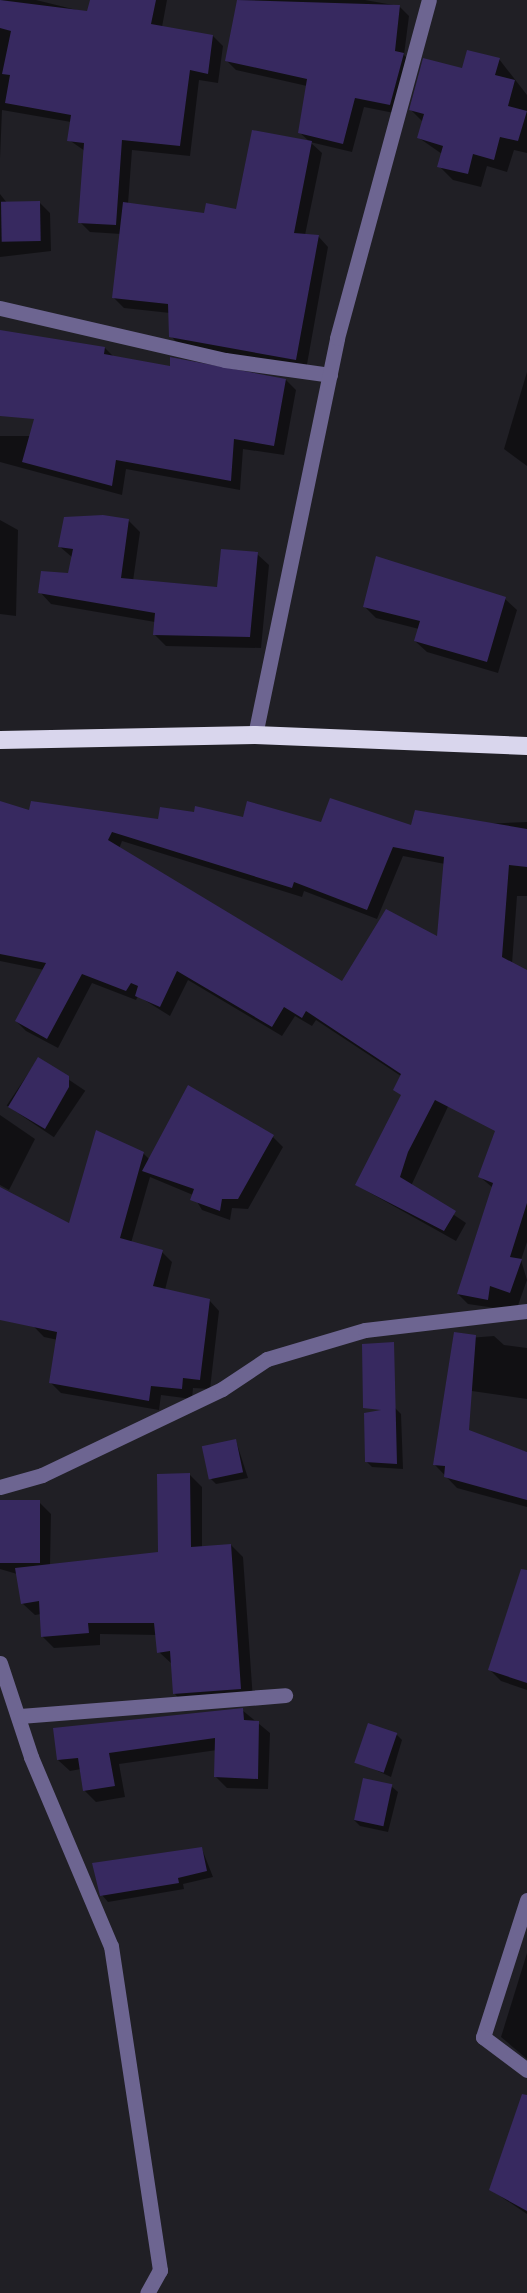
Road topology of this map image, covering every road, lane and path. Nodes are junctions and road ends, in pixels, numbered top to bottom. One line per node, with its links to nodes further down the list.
1 (429, 0): 3 (street)
2 (0, 308): 3 (street)
3 (330, 375): 4 (street)
4 (255, 735): 5 (highway); 6 (highway)
5 (0, 740)
6 (527, 746)
7 (527, 1311): 8 (street)
8 (0, 1487)
9 (0, 1663): 11 (street)
10 (285, 1695): 11 (street)
11 (20, 1716): 14 (street)
12 (527, 1900): 13 (street)
13 (527, 2070)
14 (147, 2293)

